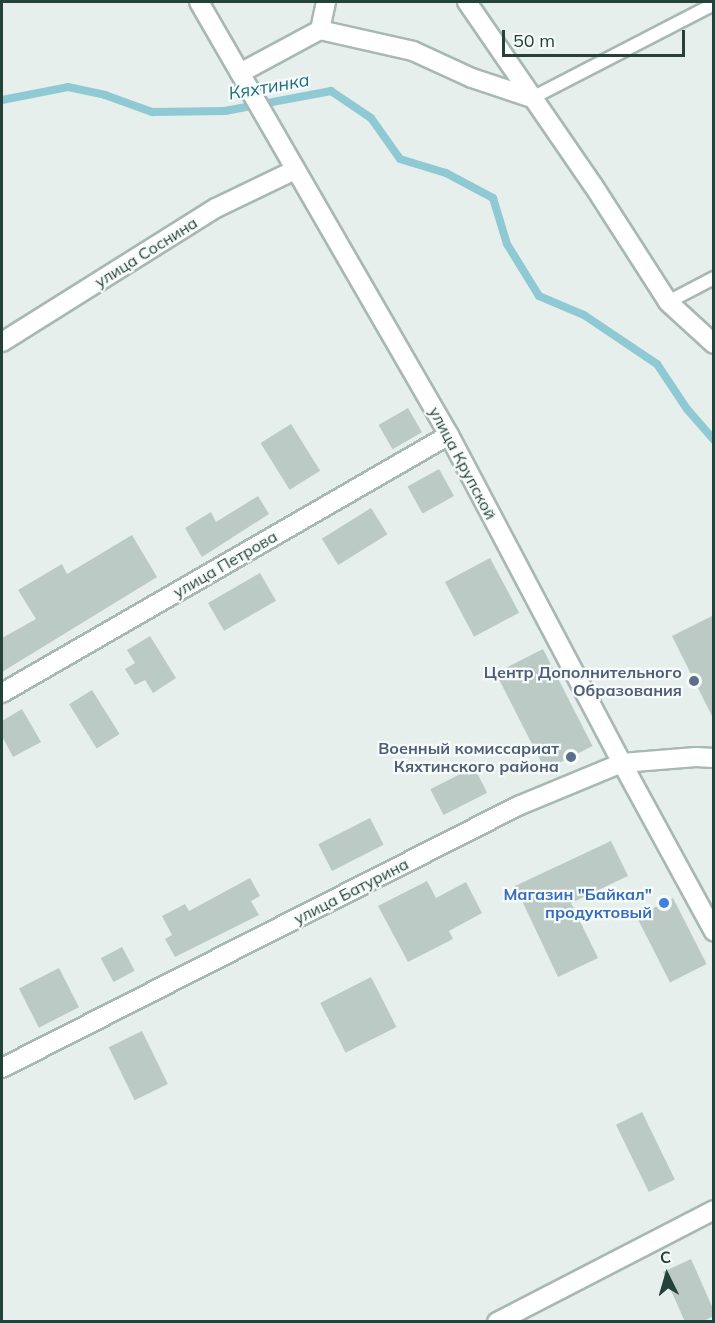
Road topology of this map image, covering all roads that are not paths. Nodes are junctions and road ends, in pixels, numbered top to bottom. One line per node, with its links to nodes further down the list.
1 (199, 2): 6 (street, улица Крупской)
2 (326, 2): 5 (street)
3 (467, 2): 7 (street)
4 (714, 4): 7 (lane)
5 (320, 30): 6 (street); 7 (street)
6 (240, 72): 8 (street, улица Крупской)
7 (532, 98): 10 (street)
8 (295, 171): 11 (street, улица Соснина); 13 (street, улица Крупской)
9 (714, 278): 10 (lane)
10 (668, 302): 12 (street)
11 (2, 342)
12 (714, 344)
13 (449, 435): 14 (street, улица Петрова); 16 (street, улица Крупской)
14 (2, 693)
15 (714, 758): 16 (street, улица Батурина)
16 (622, 763): 17 (street, улица Крупской); 18 (street, улица Батурина)
17 (714, 932)
18 (2, 1068)
19 (714, 1210): 20 (street)
20 (497, 1322)

